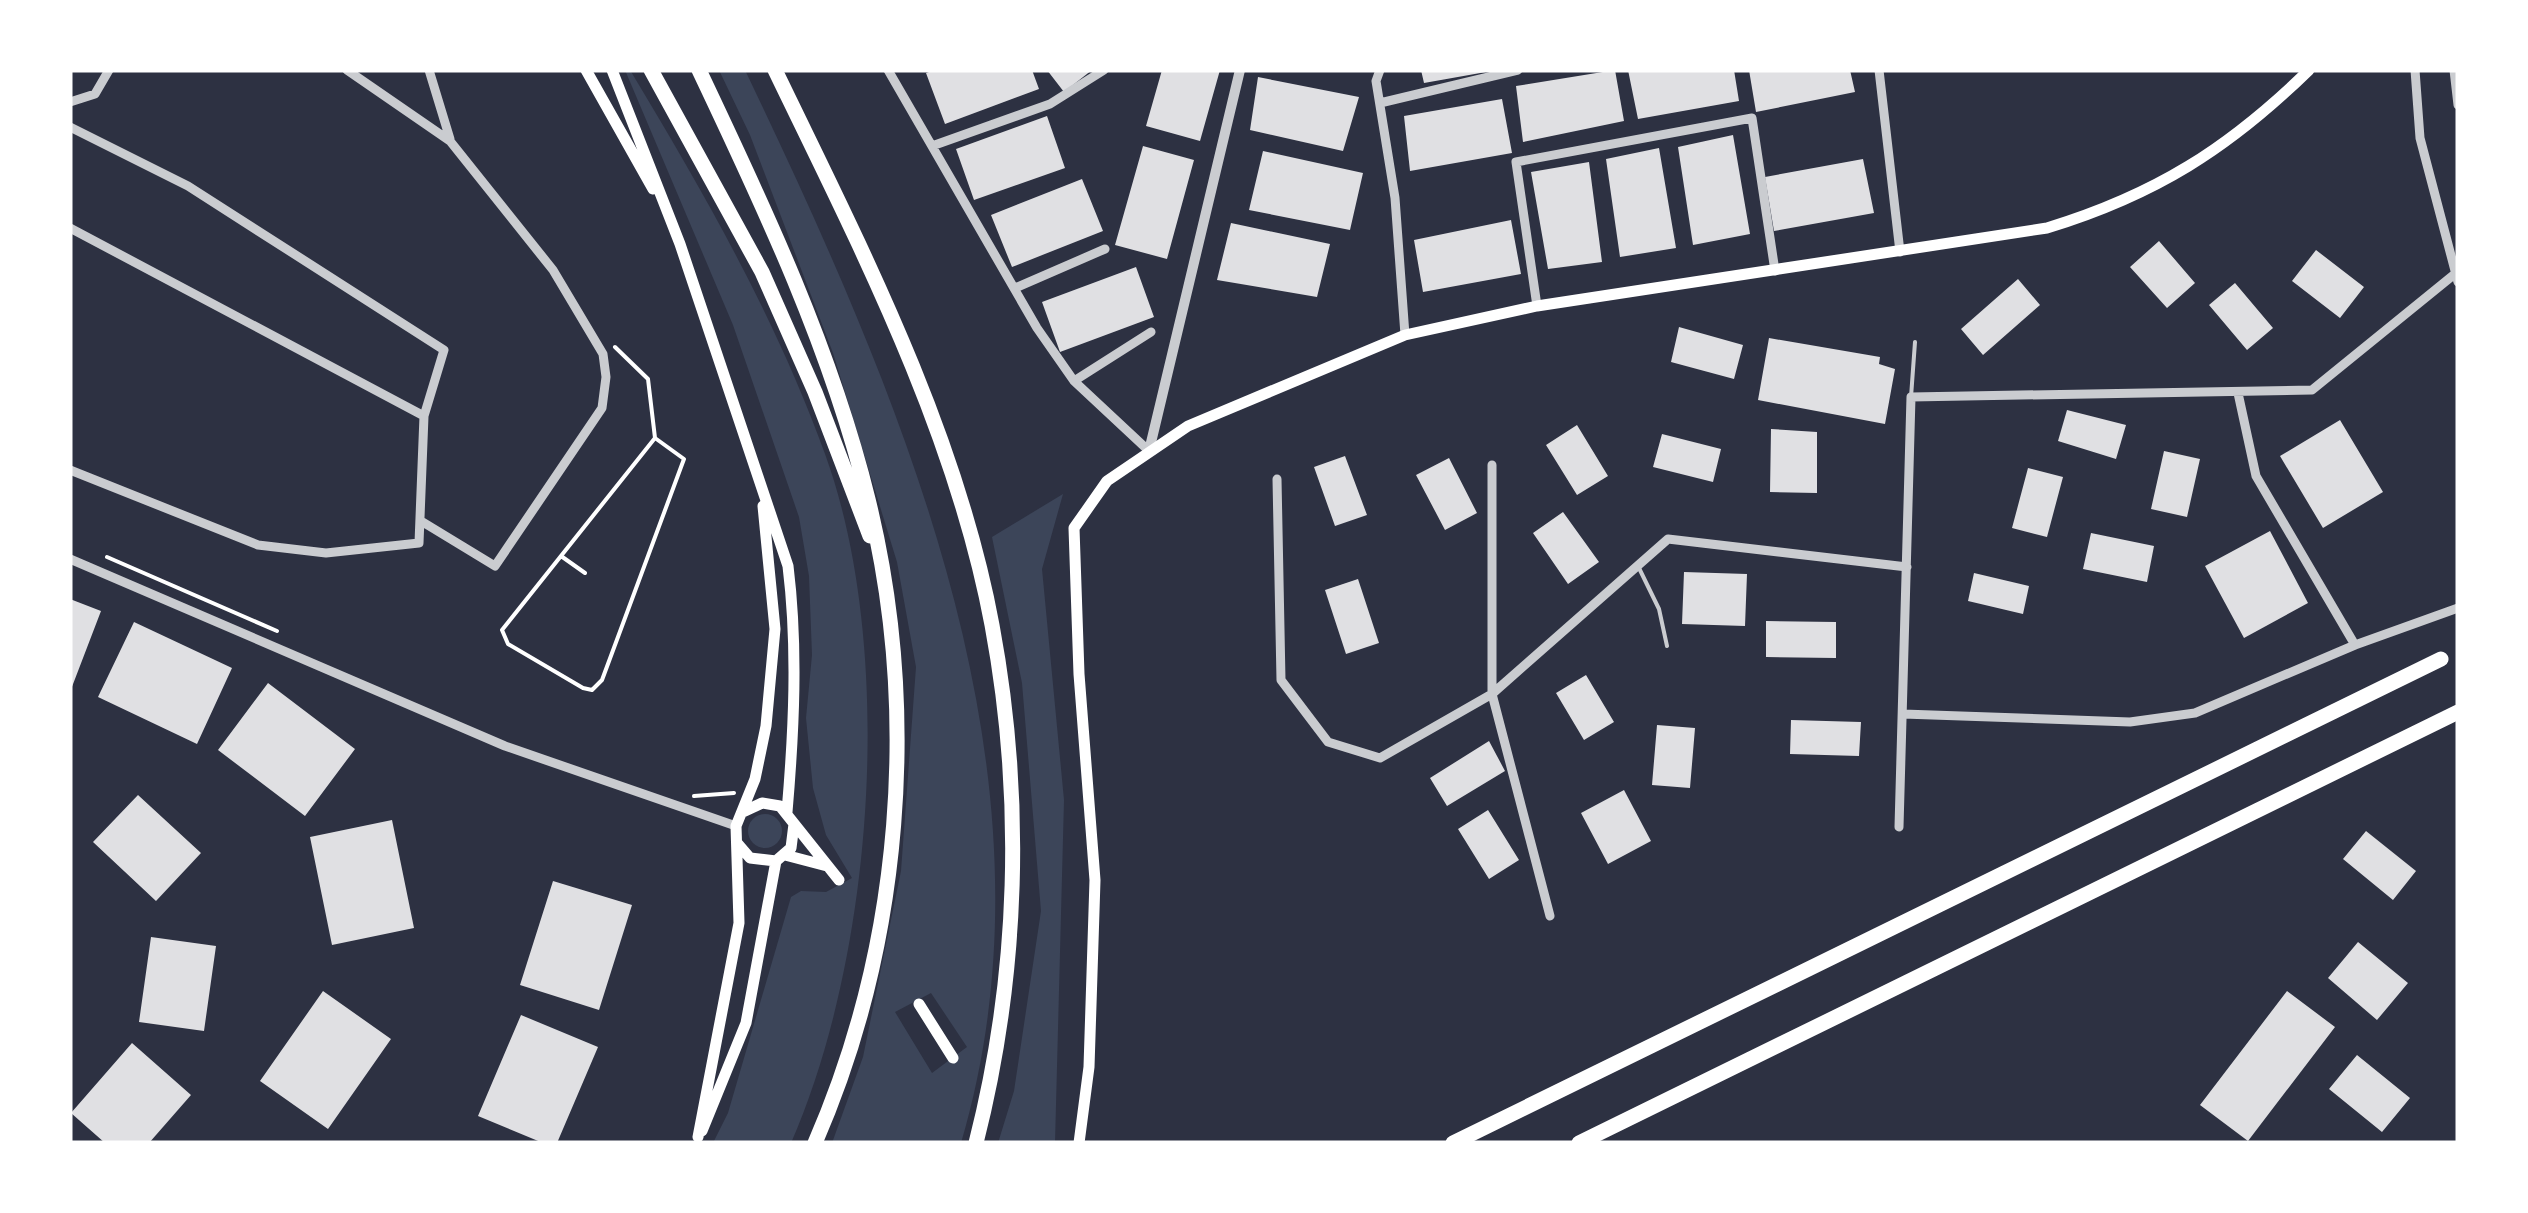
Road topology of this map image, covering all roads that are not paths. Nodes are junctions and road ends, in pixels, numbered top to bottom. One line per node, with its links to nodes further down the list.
1 (109, 70): 18 (street)
2 (347, 70): 22 (street)
3 (429, 70): 22 (street)
4 (586, 70): 24 (main road)
5 (612, 70): 24 (main road)
6 (651, 70): 45 (highway)
7 (699, 70): 45 (highway)
8 (775, 70): 69 (highway)
9 (888, 70): 23 (street)
10 (1104, 70): 23 (street)
11 (1240, 70): 39 (street)
12 (1380, 70): 19 (street)
13 (1518, 70): 19 (street)
14 (1879, 70): 27 (street)
15 (2309, 70): 27 (main road)
16 (2415, 70): 29 (street)
17 (2454, 70): 20 (street)
18 (70, 102)
19 (1380, 103): 33 (street)
20 (2458, 106)
21 (70, 128): 38 (street)
22 (450, 141): 44 (street)
23 (932, 146): 30 (street)
24 (663, 206): 42 (main road)
25 (70, 228): 38 (street)
26 (1105, 249): 30 (street)
27 (1900, 252): 28 (main road)
28 (1774, 271): 31 (main road); 31 (street)
29 (2457, 278): 36 (street)
30 (1015, 288): 35 (street)
31 (1536, 306): 33 (main road)
32 (1151, 332): 35 (street)
33 (1405, 336): 39 (main road)
34 (1915, 342): 37 (lane)
35 (1074, 381): 39 (street)
36 (2238, 393): 37 (street); 50 (street)
37 (1911, 397): 48 (street)
38 (424, 416): 44 (street)
39 (1148, 450): 70 (main road)
40 (1492, 466): 53 (street)
41 (70, 470): 44 (street)
42 (759, 474): 56 (main road); 57 (main road)
43 (1277, 479): 53 (street)
44 (421, 521)
45 (879, 552): 68 (highway)
46 (70, 559): 58 (street)
47 (1638, 566): 48 (street); 51 (lane); 53 (street)
48 (1907, 568): 55 (street)
49 (2458, 608): 50 (street)
50 (2355, 645): 55 (street)
51 (1666, 646)
52 (2442, 659): 71 (highway)
53 (1492, 694): 64 (street)
54 (2458, 712): 72 (highway)
55 (1903, 714): 59 (street)
56 (745, 811): 57 (main road); 58 (main road)
57 (790, 816): 61 (main road); 62 (main road)
58 (736, 826): 60 (main road)
59 (1899, 827)
60 (738, 844): 61 (main road); 67 (main road)
61 (780, 858): 62 (main road); 67 (main road)
62 (831, 868): 63 (main road)
63 (839, 880)
64 (1550, 916)
65 (919, 1004): 66 (main road)
66 (953, 1058)
67 (696, 1140)
68 (815, 1143)
69 (976, 1143)
70 (1079, 1143)
71 (1453, 1143)
72 (1579, 1143)

